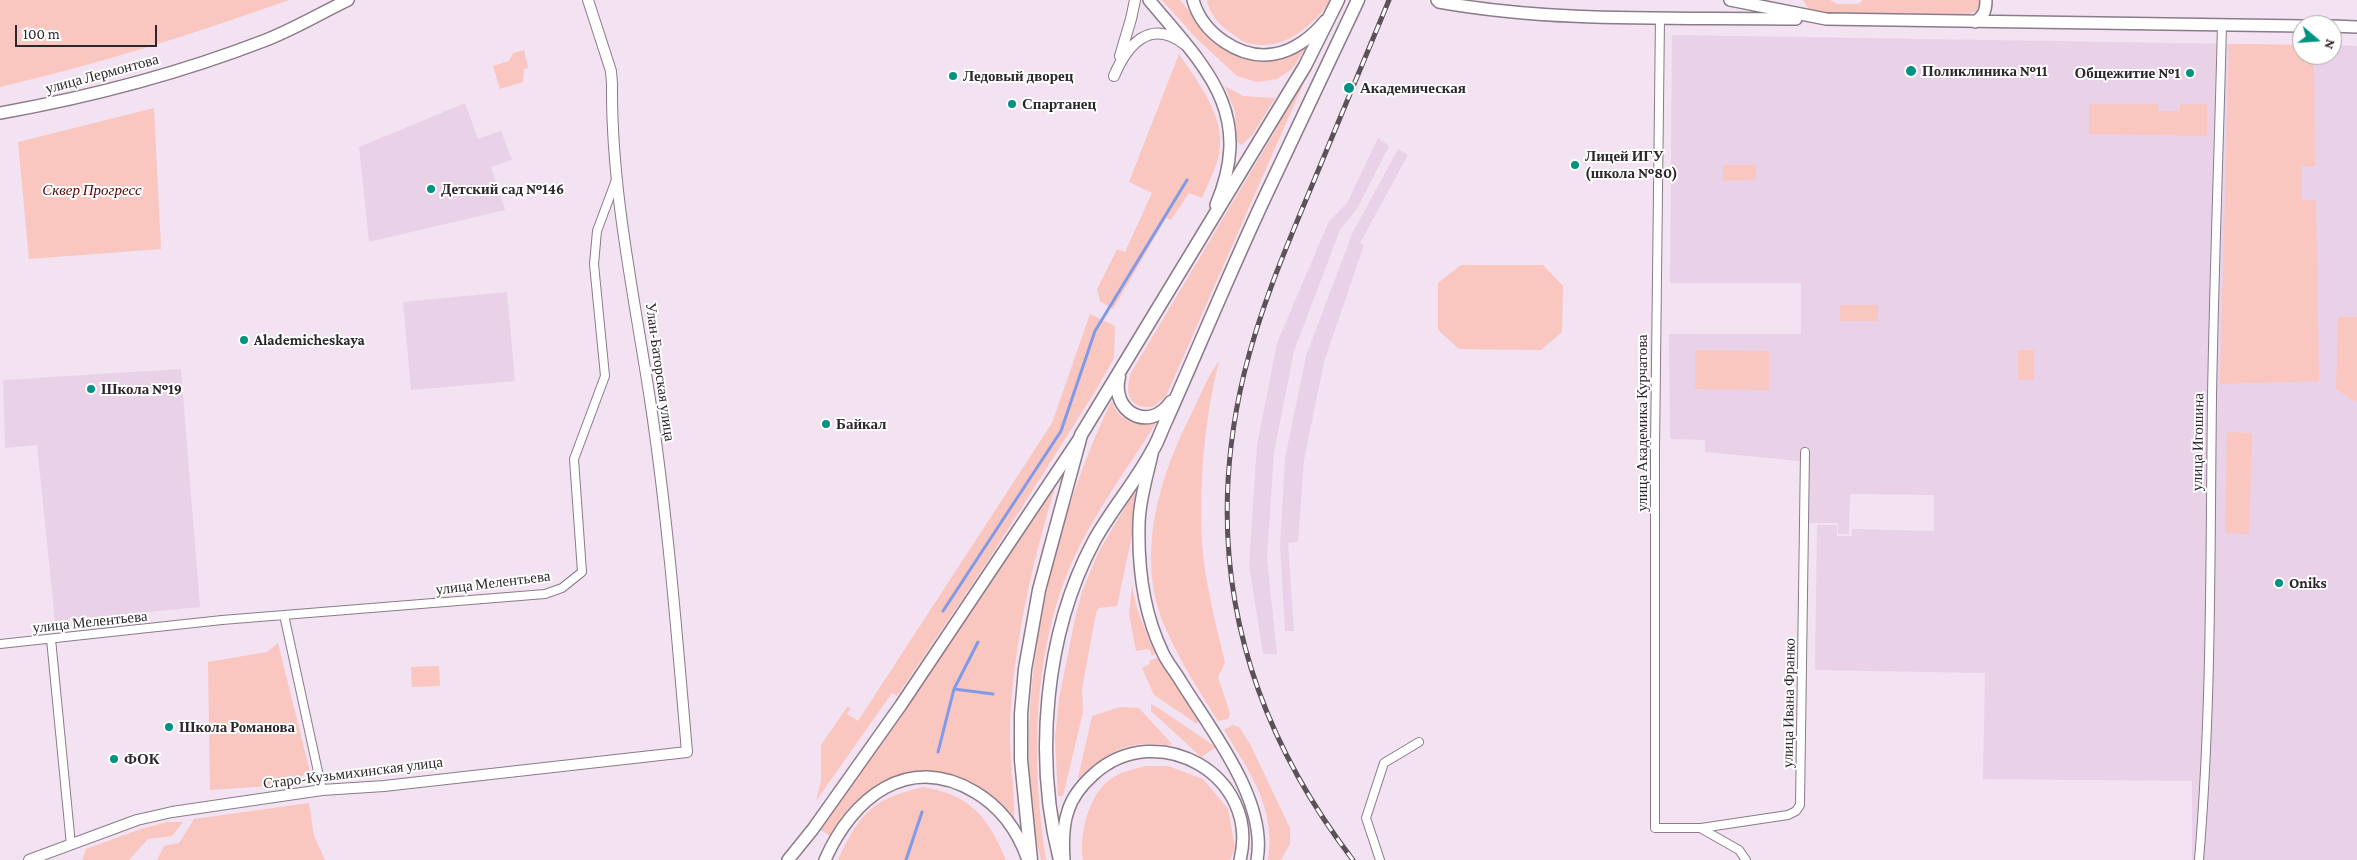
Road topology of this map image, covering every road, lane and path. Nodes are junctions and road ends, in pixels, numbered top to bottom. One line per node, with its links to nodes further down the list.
1 (348, 0): 19 (main road, улица Лермонтова)
2 (588, 0): 20 (street, Улан-Баторская улица)
3 (1134, 0): 18 (street)
4 (1149, 0): 18 (main road)
5 (1193, 0): 10 (main road)
6 (1358, 0): 23 (main road)
7 (1437, 0): 11 (main road)
8 (1730, 0): 12 (main road)
9 (1986, 0): 13 (main road)
10 (1337, 2): 21 (main road)
11 (1660, 17): 12 (main road); 33 (street, улица Академика Курчатова)
12 (1826, 19): 13 (main road)
13 (1975, 22): 14 (main road)
14 (2222, 24): 15 (main road); 46 (street, улица Игошина)
15 (2292, 26)
16 (2342, 26): 17 (main road)
17 (2357, 27)
18 (1192, 51): 21 (main road)
19 (0, 113)
20 (616, 178): 27 (street, улица Мелентьева); 31 (street, Улан-Баторская улица)
21 (1203, 235): 22 (main road)
22 (1121, 372): 23 (main road); 24 (main road)
23 (1182, 384): 25 (main road)
24 (1081, 435): 37 (main road); 39 (main road)
25 (1152, 452): 40 (main road); 43 (main road)
26 (1805, 452): 34 (street, улица Ивана Франко)
27 (284, 615): 28 (street, улица Мелентьева); 32 (street)
28 (51, 639): 29 (street, улица Мелентьева); 35 (street)
29 (0, 644)
30 (1419, 742): 44 (street)
31 (688, 752): 32 (street, Старо-Кузьмихинская улица)
32 (322, 790): 35 (street, Старо-Кузьмихинская улица)
33 (1655, 828): 34 (street, улица Ивана Франко)
34 (1701, 828): 45 (street)
35 (71, 845): 36 (street, Старо-Кузьмихинская улица)
36 (29, 860)
37 (788, 860)
38 (825, 860): 39 (main road)
39 (1029, 860)
40 (1060, 860)
41 (1064, 860): 42 (main road)
42 (1240, 860)
43 (1257, 860)
44 (1380, 860)
45 (1746, 860)
46 (2199, 860)

